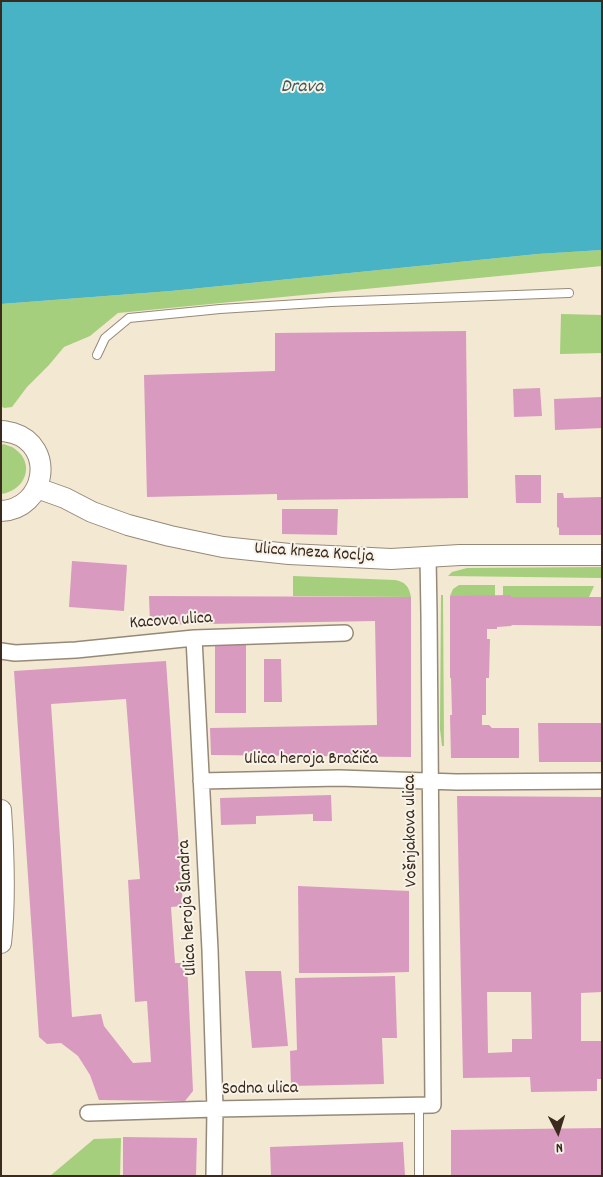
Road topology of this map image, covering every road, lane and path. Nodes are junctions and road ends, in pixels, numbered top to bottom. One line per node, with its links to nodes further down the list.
1 (569, 293): 2 (lane)
2 (96, 355)
3 (1, 431): 4 (street)
4 (37, 488): 5 (street); 7 (street, Ulica kneza Koclja)
5 (1, 511)
6 (602, 554): 7 (street, Ulica kneza Koclja)
7 (428, 557): 11 (street, Vošnjakova ulica)
8 (345, 633): 9 (street, Kacova ulica)
9 (194, 638): 10 (street, Kacova ulica); 12 (street, Ulica heroja Šlandra)
10 (1, 651)
11 (430, 780): 12 (street, Ulica heroja Bračiča); 13 (street, Ulica heroja Bračiča); 16 (street, Vošnjakova ulica)
12 (201, 781): 17 (street, Ulica heroja Šlandra)
13 (602, 782)
14 (1, 810): 15 (street)
15 (1, 943)
16 (426, 1106): 17 (street, Sodna ulica); 20 (lane)
17 (215, 1109): 18 (street, Sodna ulica); 19 (street, Ulica heroja Šlandra)
18 (88, 1113)
19 (214, 1176)
20 (419, 1176)

